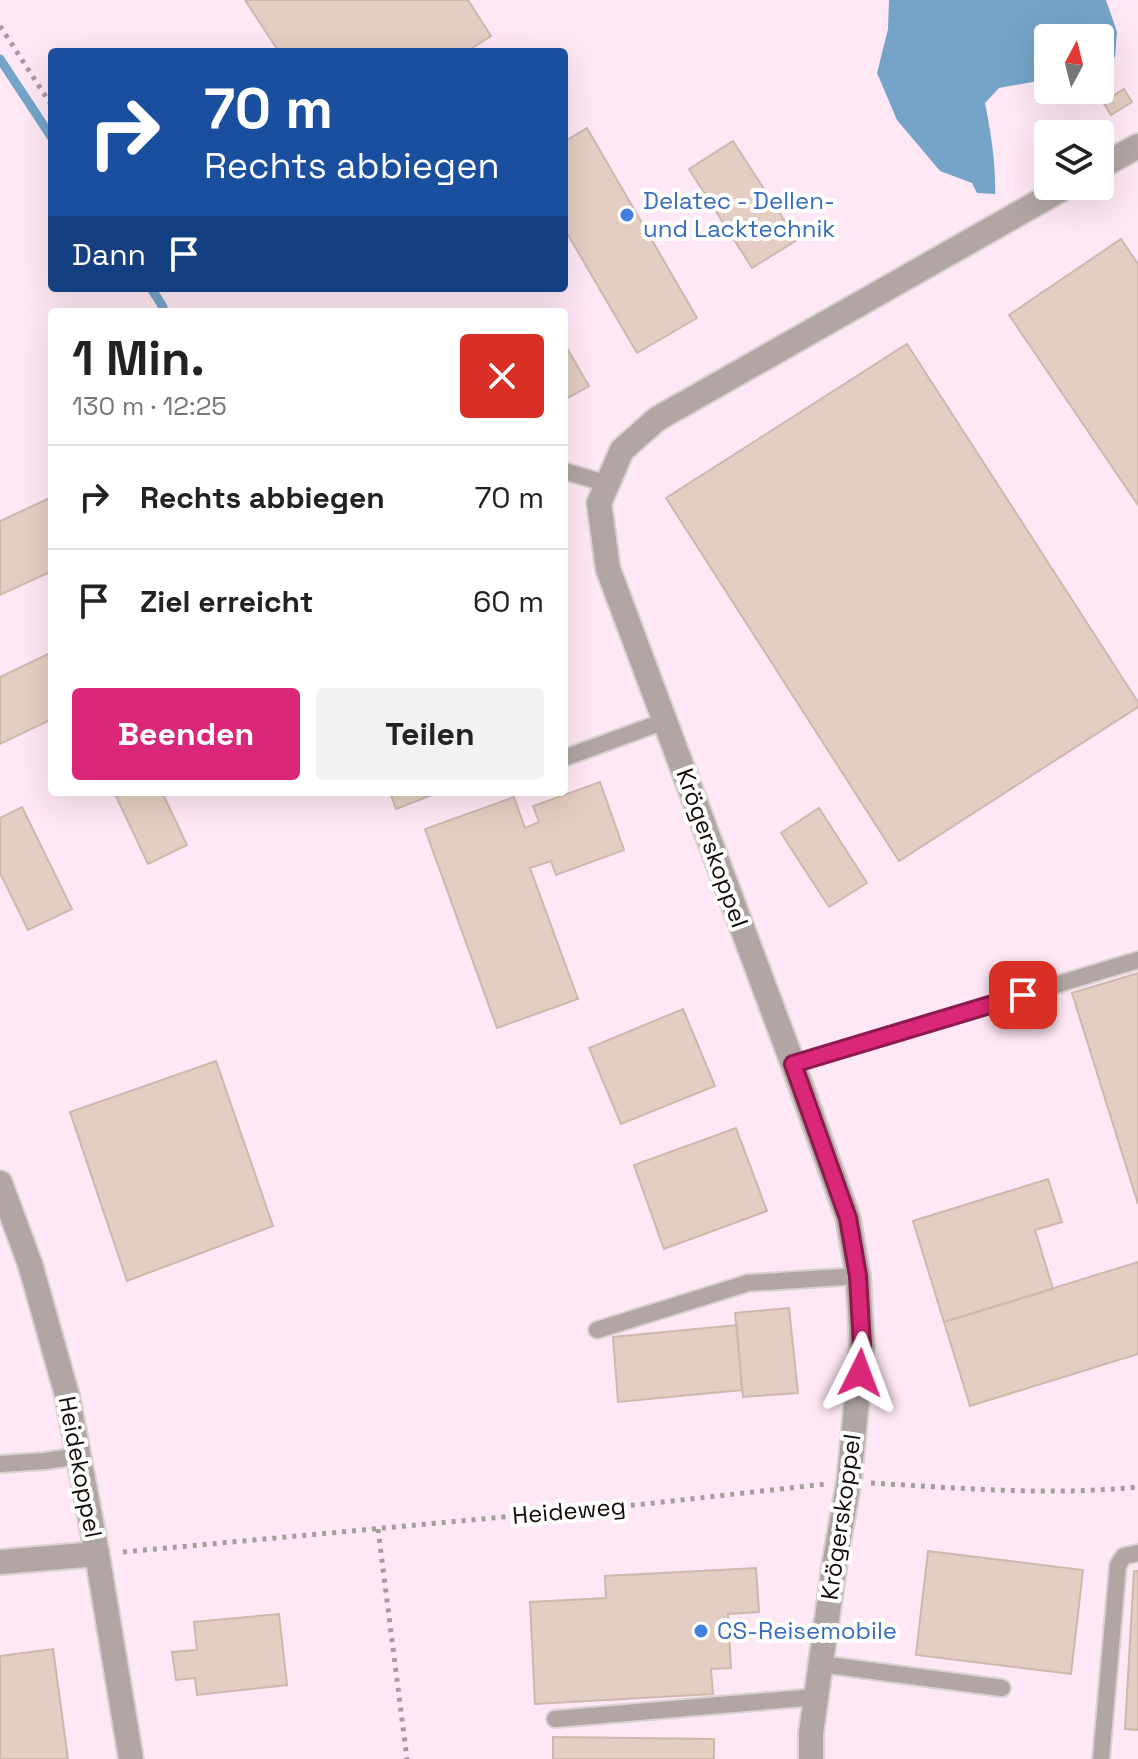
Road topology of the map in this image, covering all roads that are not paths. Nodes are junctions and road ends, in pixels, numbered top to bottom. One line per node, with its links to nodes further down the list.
1 (1138, 146): 2 (street)
2 (1114, 159)
3 (1042, 200): 5 (street, Krögerskoppel)
4 (568, 472): 5 (lane)
5 (608, 484): 6 (street, Krögerskoppel)
6 (665, 721): 7 (lane); 9 (street, Krögerskoppel)
7 (568, 757)
8 (1138, 960): 9 (lane)
9 (793, 1064): 11 (street, Krögerskoppel)
10 (0, 1183): 13 (street, Heidekoppel)
11 (858, 1276): 12 (lane); 18 (street, Krögerskoppel)
12 (597, 1330)
13 (78, 1456): 14 (lane); 16 (street, Heidekoppel)
14 (0, 1464)
15 (1138, 1553): 24 (lane)
16 (97, 1554): 17 (street); 22 (street, Heidekoppel)
17 (0, 1562)
18 (820, 1664): 19 (lane); 20 (street, Krögerskoppel)
19 (1002, 1688)
20 (816, 1697): 21 (lane); 23 (street, Krögerskoppel)
21 (555, 1719)
22 (131, 1759)
23 (811, 1759)
24 (1101, 1759)

